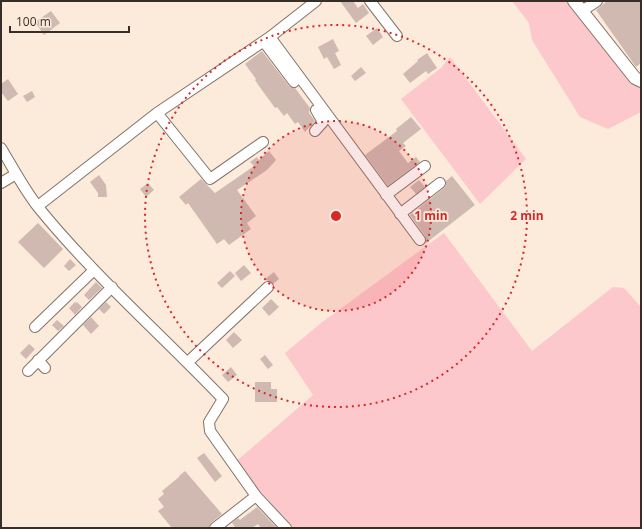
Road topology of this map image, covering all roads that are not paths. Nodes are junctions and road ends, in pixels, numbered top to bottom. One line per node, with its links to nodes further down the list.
1 (316, 1): 7 (street)
2 (370, 1): 6 (street)
3 (574, 1): 5 (street)
4 (597, 1): 5 (street)
5 (582, 11): 8 (street)
6 (397, 36)
7 (267, 40): 9 (street); 10 (street); 17 (street)
8 (641, 81)
9 (157, 113): 11 (street); 18 (street)
10 (315, 131)
11 (263, 142)
12 (1, 148): 14 (street)
13 (425, 166): 17 (street)
14 (16, 174): 15 (street); 18 (street)
15 (1, 183)
16 (440, 183): 19 (street)
17 (386, 195): 19 (street)
18 (38, 206): 21 (street)
19 (400, 214): 20 (street)
20 (420, 240)
21 (94, 270): 22 (street); 24 (street)
22 (112, 287): 25 (street); 26 (street)
23 (268, 287): 26 (street)
24 (35, 327)
25 (38, 360): 27 (street); 28 (street)
26 (188, 362): 29 (street)
27 (45, 368)
28 (28, 370)
29 (256, 496): 30 (street); 31 (street)
30 (215, 528)
31 (286, 528)

